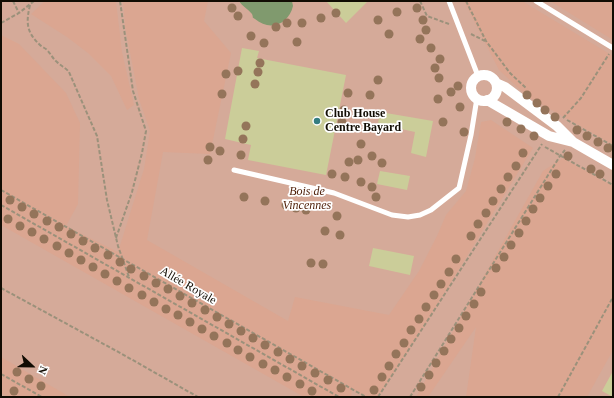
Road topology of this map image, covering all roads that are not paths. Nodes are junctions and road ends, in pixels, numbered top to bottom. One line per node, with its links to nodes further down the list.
1 (449, 1): 4 (lane)
2 (536, 1): 3 (lane)
3 (613, 48)
4 (478, 76): 5 (street); 6 (street)
5 (496, 83): 7 (street); 8 (street)
6 (477, 98): 7 (street); 10 (lane)
7 (488, 100): 8 (street)
8 (573, 142): 9 (street)
9 (613, 165)
10 (234, 170)

